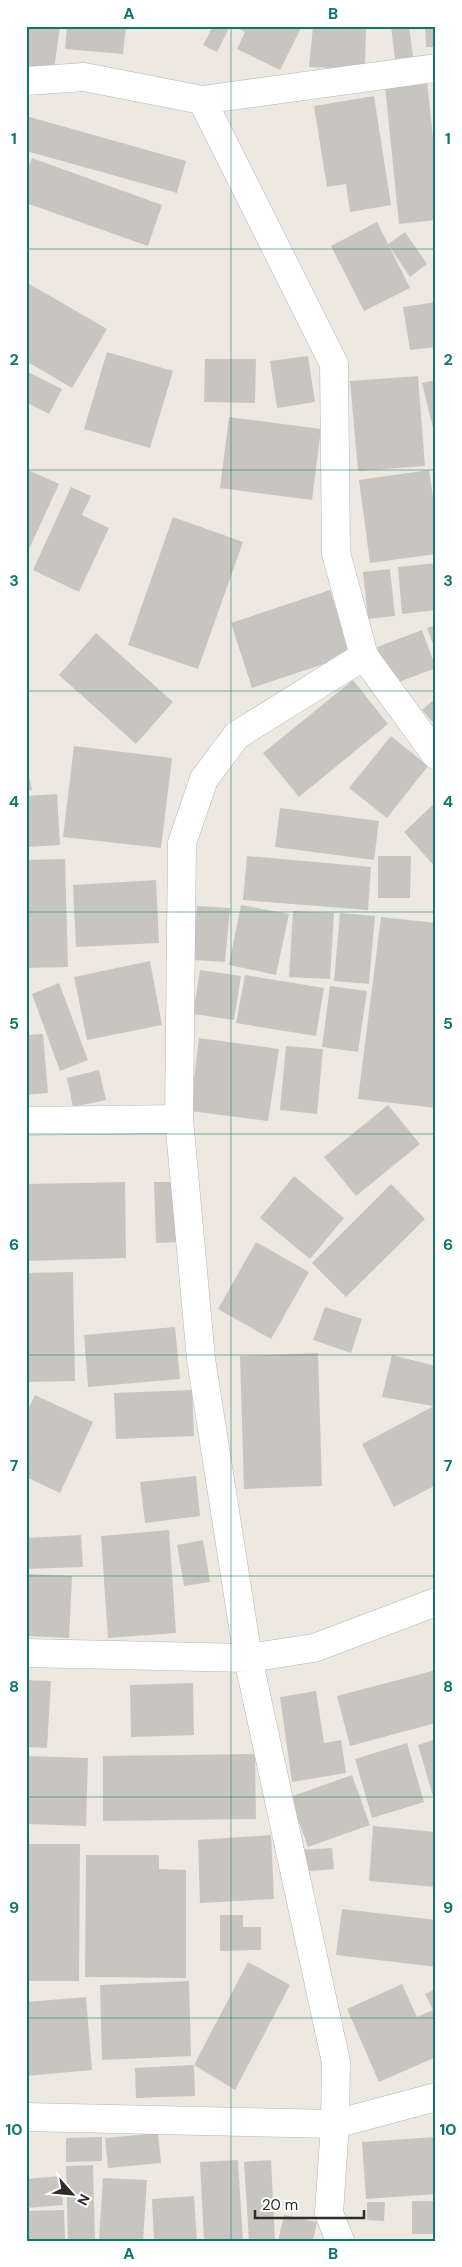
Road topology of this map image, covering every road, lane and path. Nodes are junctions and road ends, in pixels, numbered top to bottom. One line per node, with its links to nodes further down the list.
1 (436, 68): 3 (street)
2 (26, 81): 3 (street)
3 (202, 100): 4 (street)
4 (364, 656): 5 (street); 6 (street)
5 (436, 755)
6 (179, 1119): 7 (street); 10 (street)
7 (26, 1121)
8 (436, 1602): 10 (street)
9 (26, 1653): 10 (street)
10 (248, 1658): 13 (street)
11 (436, 2097): 13 (street)
12 (26, 2118): 13 (street)
13 (335, 2124): 14 (street)
14 (340, 2241)

